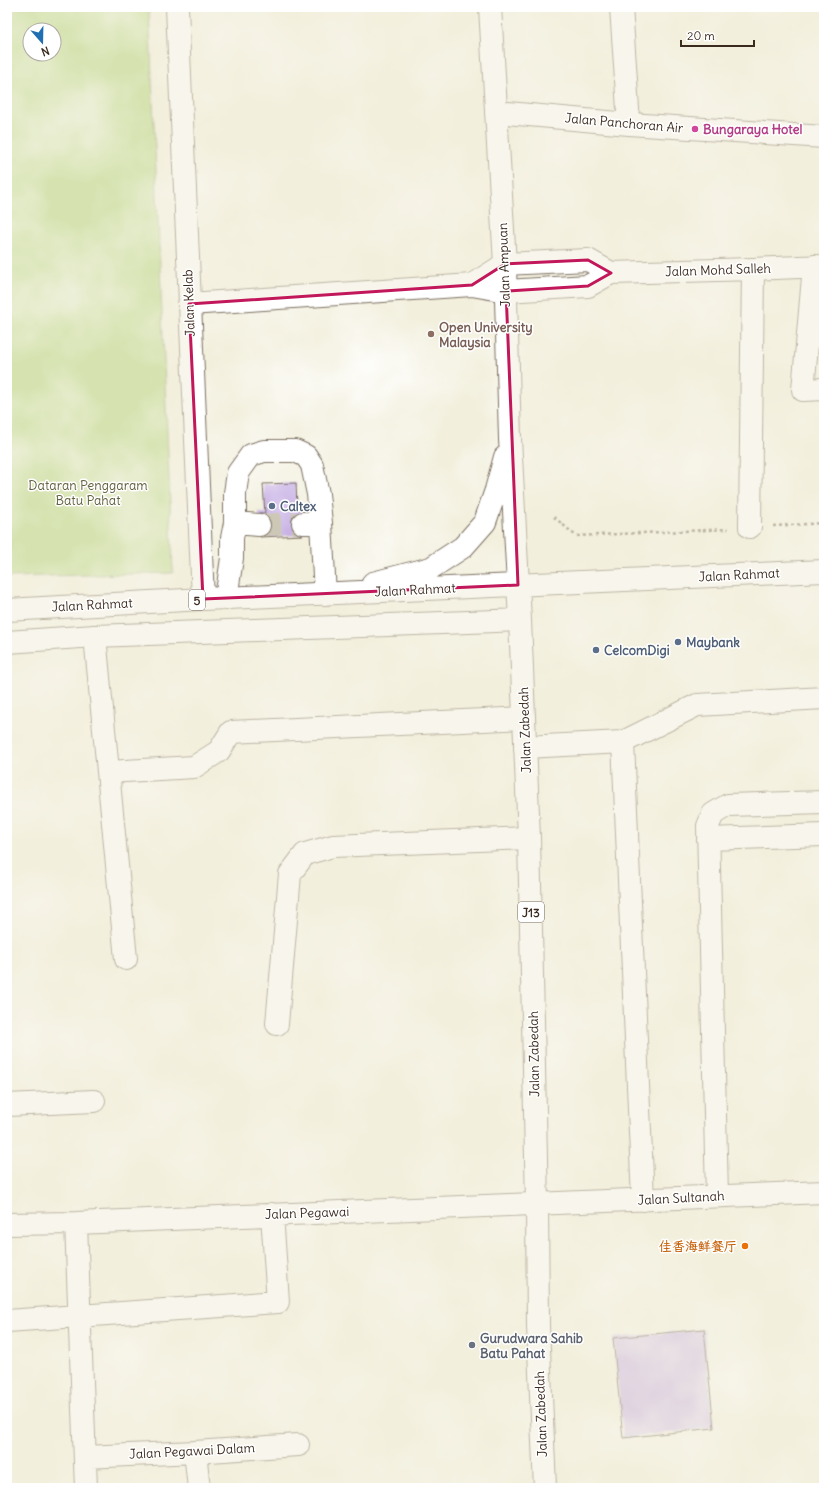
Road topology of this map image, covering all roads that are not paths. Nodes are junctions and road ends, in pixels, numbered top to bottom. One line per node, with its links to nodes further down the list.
1 (177, 7): 13 (street, Jalan Kelab)
2 (490, 7): 4 (street, Jalan Ampuan)
3 (621, 7): 5 (street)
4 (496, 112): 5 (street, Jalan Panchoran Air); 7 (street, Jalan Ampuan)
5 (629, 124): 6 (street, Jalan Panchoran Air)
6 (824, 137)
7 (505, 264): 10 (street); 11 (street); 12 (street, Jalan Ampuan)
8 (819, 266): 9 (street, Jalan Mohd Salleh); 14 (street)
9 (753, 269): 10 (street, Jalan Mohd Salleh); 18 (street)
10 (611, 273): 12 (street)
11 (472, 285): 12 (street); 13 (street)
12 (506, 291): 15 (street, Jalan Ampuan)
13 (189, 304): 20 (street, Jalan Kelab)
14 (824, 389)
15 (510, 439): 22 (street, Jalan Ampuan); 23 (street)
16 (234, 523): 17 (street); 19 (street); 23 (street)
17 (259, 525)
18 (750, 528)
19 (232, 558): 20 (street); 25 (street)
20 (201, 560): 24 (street, Jalan Kelab)
21 (824, 571): 22 (street, Jalan Rahmat)
22 (518, 585): 23 (street, Jalan Rahmat / 5); 27 (street, Jalan Ampuan / J13)
23 (325, 594): 25 (street, Jalan Rahmat / 5)
24 (202, 599): 25 (street, Jalan Rahmat / 5); 26 (street, Jalan Rahmat / 5)
25 (226, 599)
26 (7, 610)
27 (520, 620): 28 (street); 31 (street, Jalan Zabedah / J13)
28 (95, 636): 29 (street); 34 (street)
29 (7, 642)
30 (824, 698): 32 (street)
31 (524, 718): 33 (street, Jalan Zabedah / J13); 34 (street)
32 (622, 742): 33 (street); 45 (street)
33 (525, 747): 37 (street, Jalan Zabedah / J13)
34 (108, 772): 39 (street)
35 (824, 802): 38 (street)
36 (824, 835): 38 (street)
37 (529, 838): 40 (street); 46 (street, Jalan Zabedah / J13)
38 (708, 839): 44 (street)
39 (126, 959)
40 (277, 1024)
41 (94, 1101): 42 (street)
42 (7, 1105)
43 (824, 1192): 44 (street, Jalan Sultanah)
44 (717, 1196): 45 (street, Jalan Sultanah)
45 (643, 1200): 46 (street, Jalan Sultanah)
46 (537, 1204): 47 (street, Jalan Pegawai); 57 (street, Jalan Zabedah / J13)
47 (272, 1214): 48 (street, Jalan Pegawai); 50 (street)
48 (76, 1223): 49 (street, Jalan Pegawai); 50 (street)
49 (7, 1224)
50 (80, 1317): 51 (street); 54 (street)
51 (7, 1321)
52 (298, 1445): 53 (street, Jalan Pegawai Dalam)
53 (195, 1452): 54 (street, Jalan Pegawai Dalam); 56 (street)
54 (85, 1457): 55 (street)
55 (86, 1488)
56 (199, 1488)
57 (545, 1488)

